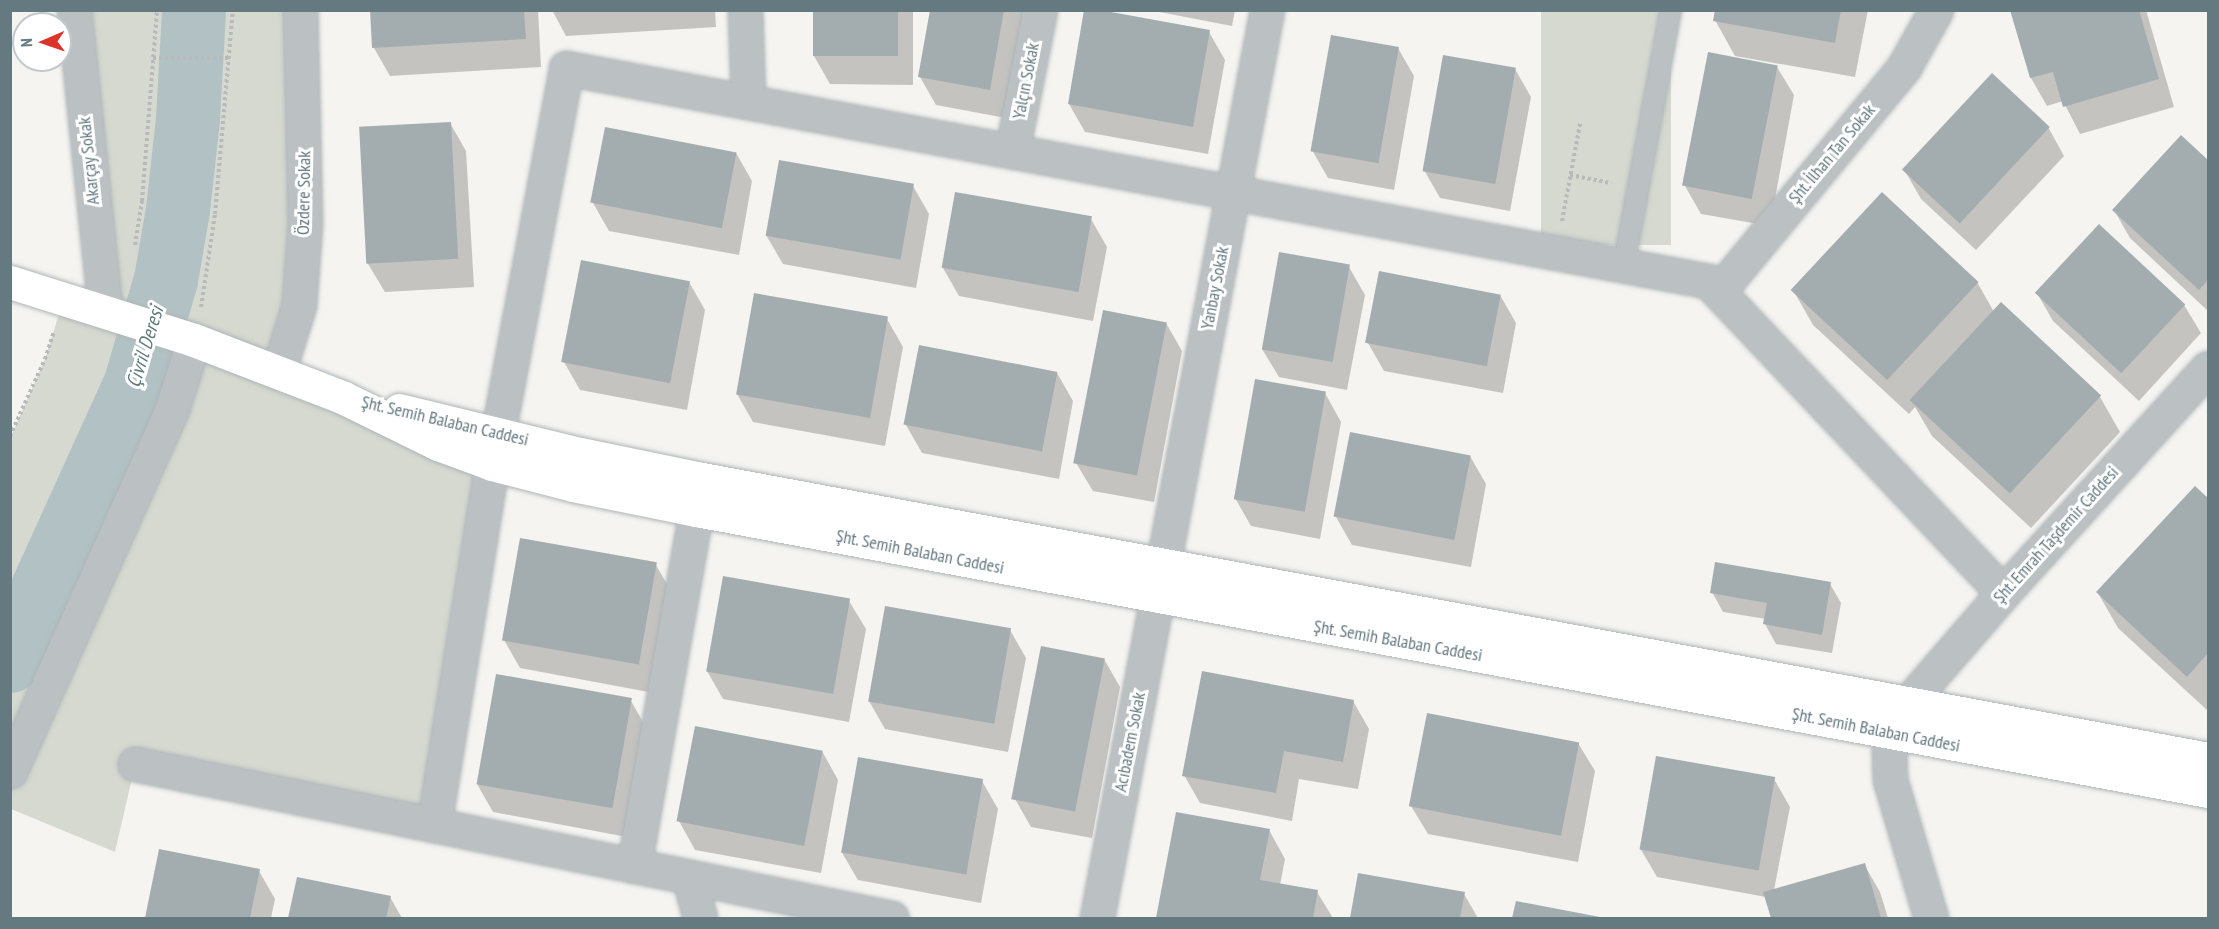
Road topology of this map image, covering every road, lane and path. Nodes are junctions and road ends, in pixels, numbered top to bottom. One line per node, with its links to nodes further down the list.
1 (74, 10): 24 (street, Akarçay Sokak)
2 (157, 10): 10 (path)
3 (233, 10): 11 (path)
4 (300, 10): 27 (street, Özdere Sokak)
5 (745, 10): 12 (street)
6 (1040, 10): 14 (street, Yalçın Sokak)
7 (1267, 10): 17 (street, Yanbay Sokak)
8 (1671, 10): 16 (lane)
9 (1936, 10): 22 (street, Şht. İlhan Tan Sokak)
10 (153, 58): 11 (path); 18 (path)
11 (230, 58): 25 (path)
12 (748, 102): 14 (street); 30 (street)
13 (1580, 124): 15 (path)
14 (1012, 151): 17 (street)
15 (1570, 175): 16 (path); 19 (path)
16 (1638, 188): 20 (lane)
17 (1233, 191): 19 (street); 32 (street, Yanbay Sokak)
18 (134, 252)
19 (1556, 252): 20 (street)
20 (1624, 265): 22 (street)
21 (10, 282): 23 (street, Şht. Semih Balaban Caddesi)
22 (1719, 291): 33 (street)
23 (64, 298): 24 (street, Şht. Semih Balaban Caddesi); 29 (path)
24 (115, 314): 25 (street, Şht. Semih Balaban Caddesi)
25 (188, 338): 27 (street, Şht. Semih Balaban Caddesi); 37 (street)
26 (2208, 368): 28 (street, Şht. Emrah Taşdemir Caddesi)
27 (278, 373): 30 (street, Şht. Semih Balaban Caddesi)
28 (2195, 399): 33 (street, Şht. Emrah Taşdemir Caddesi)
29 (10, 436)
30 (495, 448): 31 (street, Şht. Semih Balaban Caddesi); 32 (street, Şht. Semih Balaban Caddesi); 39 (street)
31 (696, 510): 32 (street, Şht. Semih Balaban Caddesi); 40 (street)
32 (1160, 581): 34 (street, Şht. Semih Balaban Caddesi); 44 (street, Acıbadem Sokak)
33 (2003, 593): 34 (street, Şht. Emrah Taşdemir Caddesi)
34 (1900, 718): 35 (street, Şht. Semih Balaban Caddesi); 38 (street, Şht. Semih Balaban Caddesi); 45 (street)
35 (2208, 759)
36 (135, 764): 39 (street)
37 (10, 771)
38 (2208, 791)
39 (434, 825): 40 (street)
40 (634, 866): 41 (street)
41 (689, 877): 42 (street); 43 (street)
42 (700, 918)
43 (891, 918)
44 (1097, 918)
45 (1930, 918)

